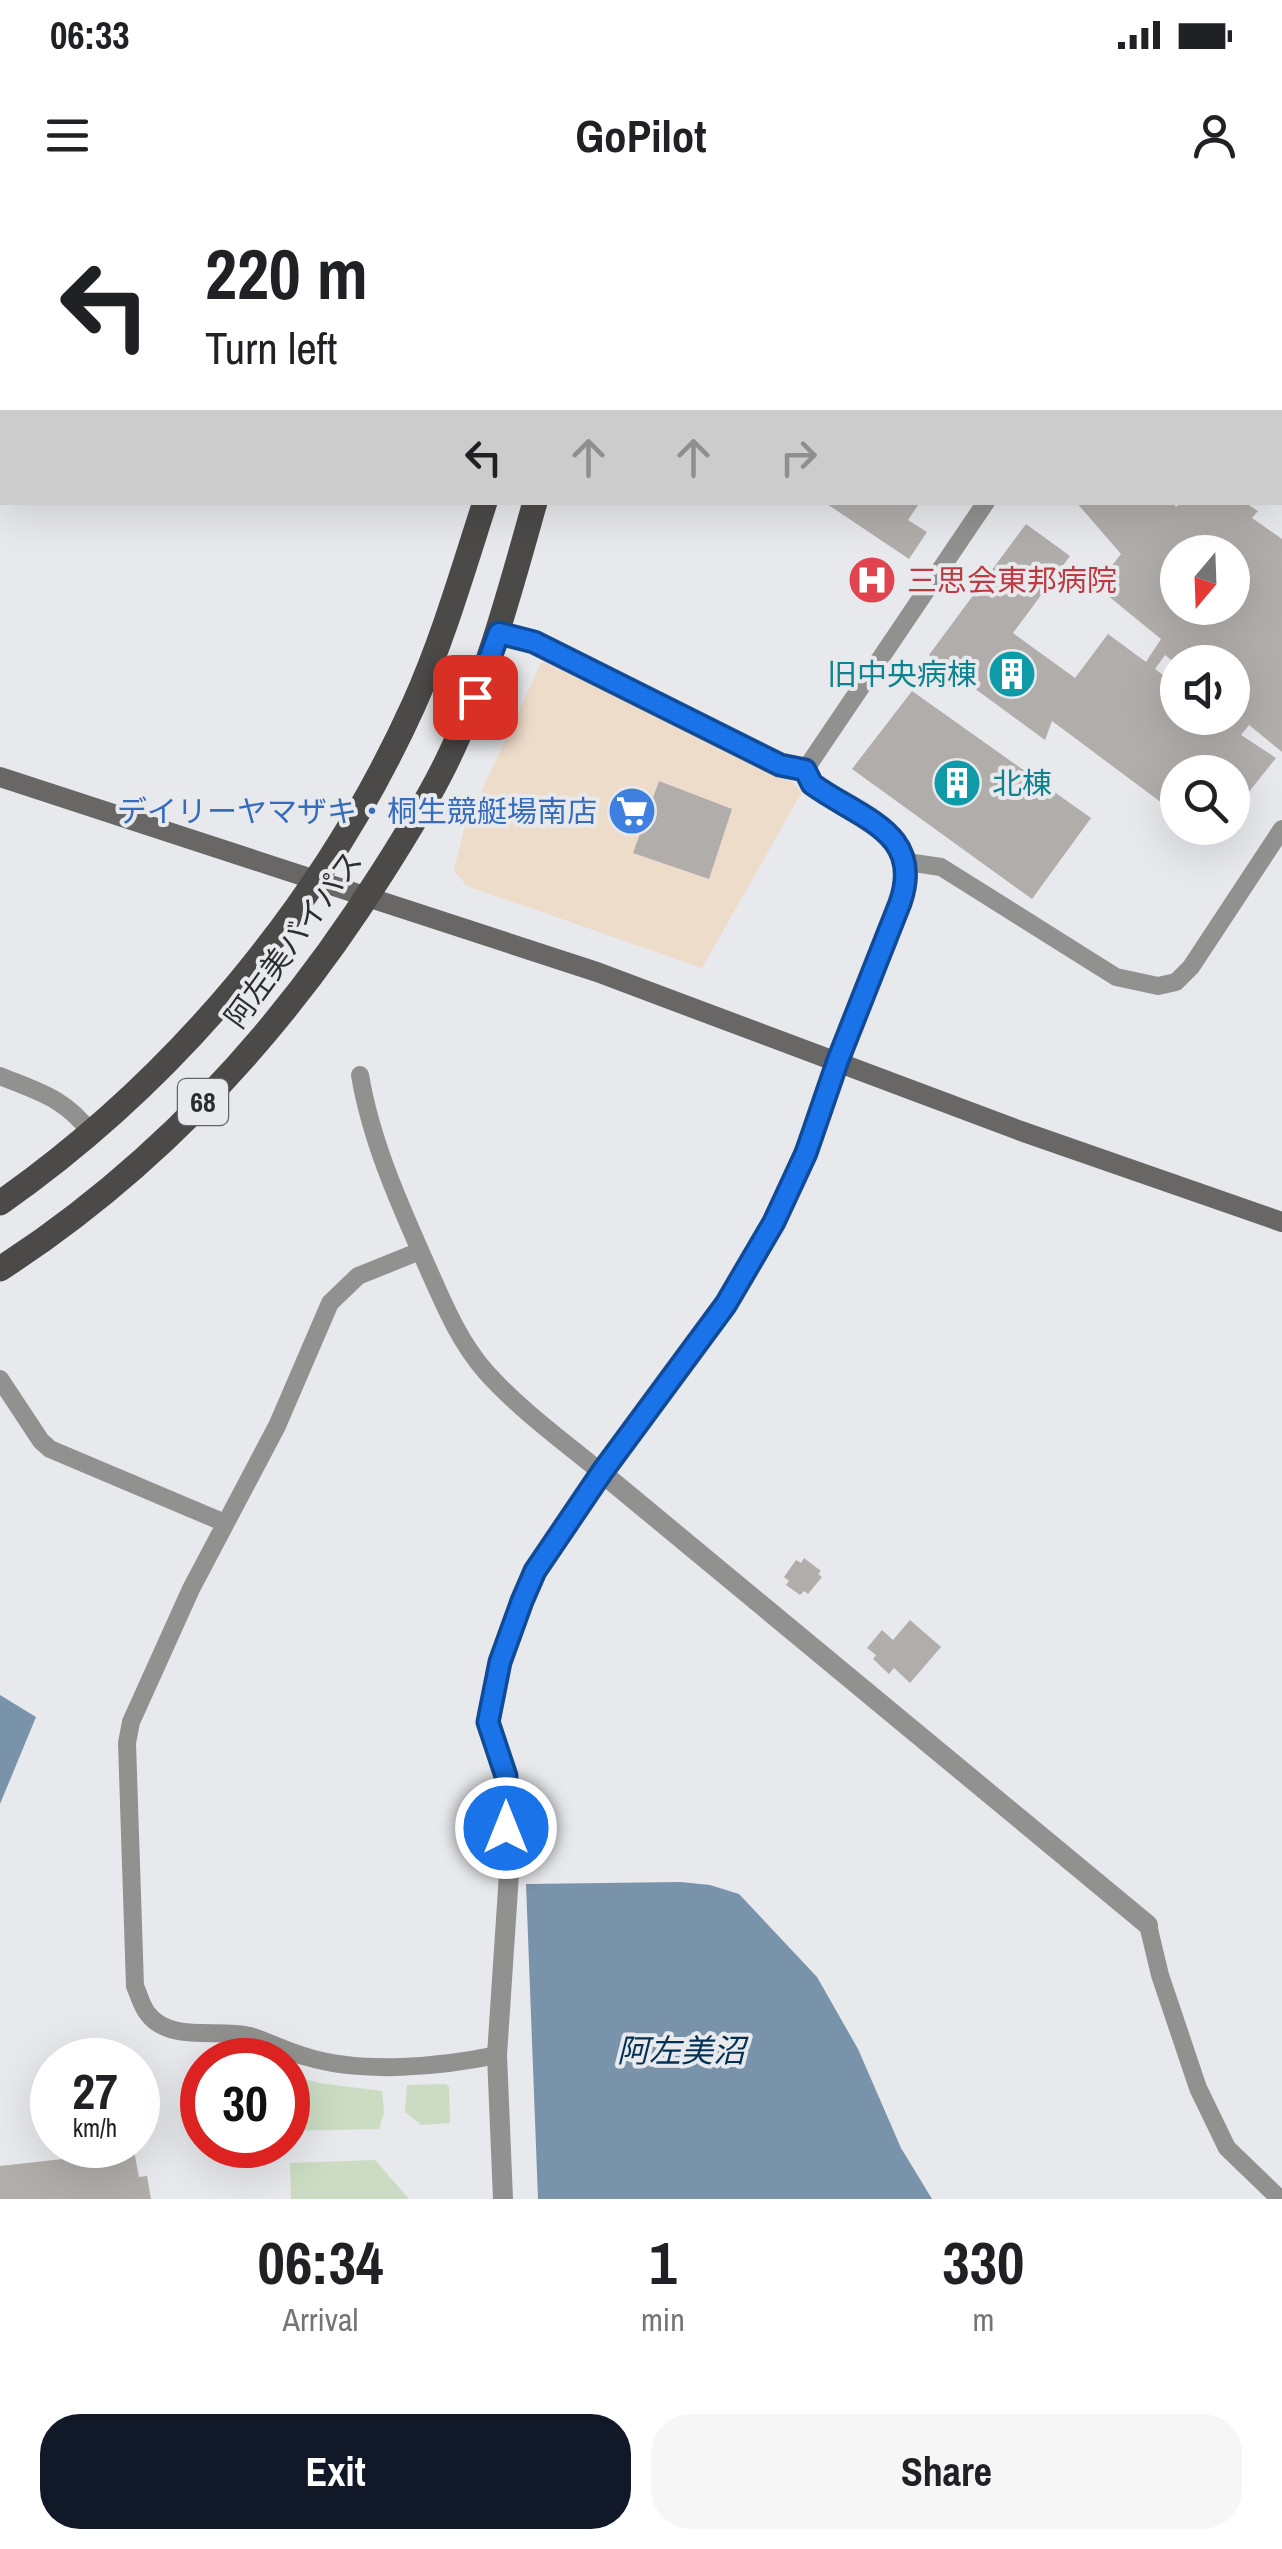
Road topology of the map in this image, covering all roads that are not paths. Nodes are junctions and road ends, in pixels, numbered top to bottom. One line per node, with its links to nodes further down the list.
1 (484, 505): 9 (main road, 阿左美バイパス / 68)
2 (535, 505): 4 (main road, 阿左美バイパス / 68)
3 (984, 505): 5 (lane)
4 (499, 633): 5 (lane); 10 (main road, 阿左美バイパス / 68)
5 (805, 770): 8 (lane)
6 (0, 777): 9 (street)
7 (1282, 829): 8 (lane)
8 (907, 862): 11 (lane)
9 (313, 880): 10 (street); 14 (main road, 阿左美バイパス / 68)
10 (367, 896): 11 (street); 18 (main road, 阿左美バイパス / 68)
11 (838, 1060): 16 (street); 20 (street)
12 (360, 1075): 17 (lane)
13 (0, 1076): 14 (lane)
14 (91, 1133): 15 (main road, 阿左美バイパス / 68)
15 (0, 1203)
16 (1282, 1222)
17 (420, 1250): 20 (lane); 21 (lane)
18 (0, 1270)
19 (0, 1379): 21 (lane)
20 (602, 1472): 22 (street); 23 (street)
21 (225, 1522): 23 (lane)
22 (1148, 1925): 25 (lane)
23 (497, 2055): 24 (street)
24 (504, 2199)
25 (1280, 2199)

